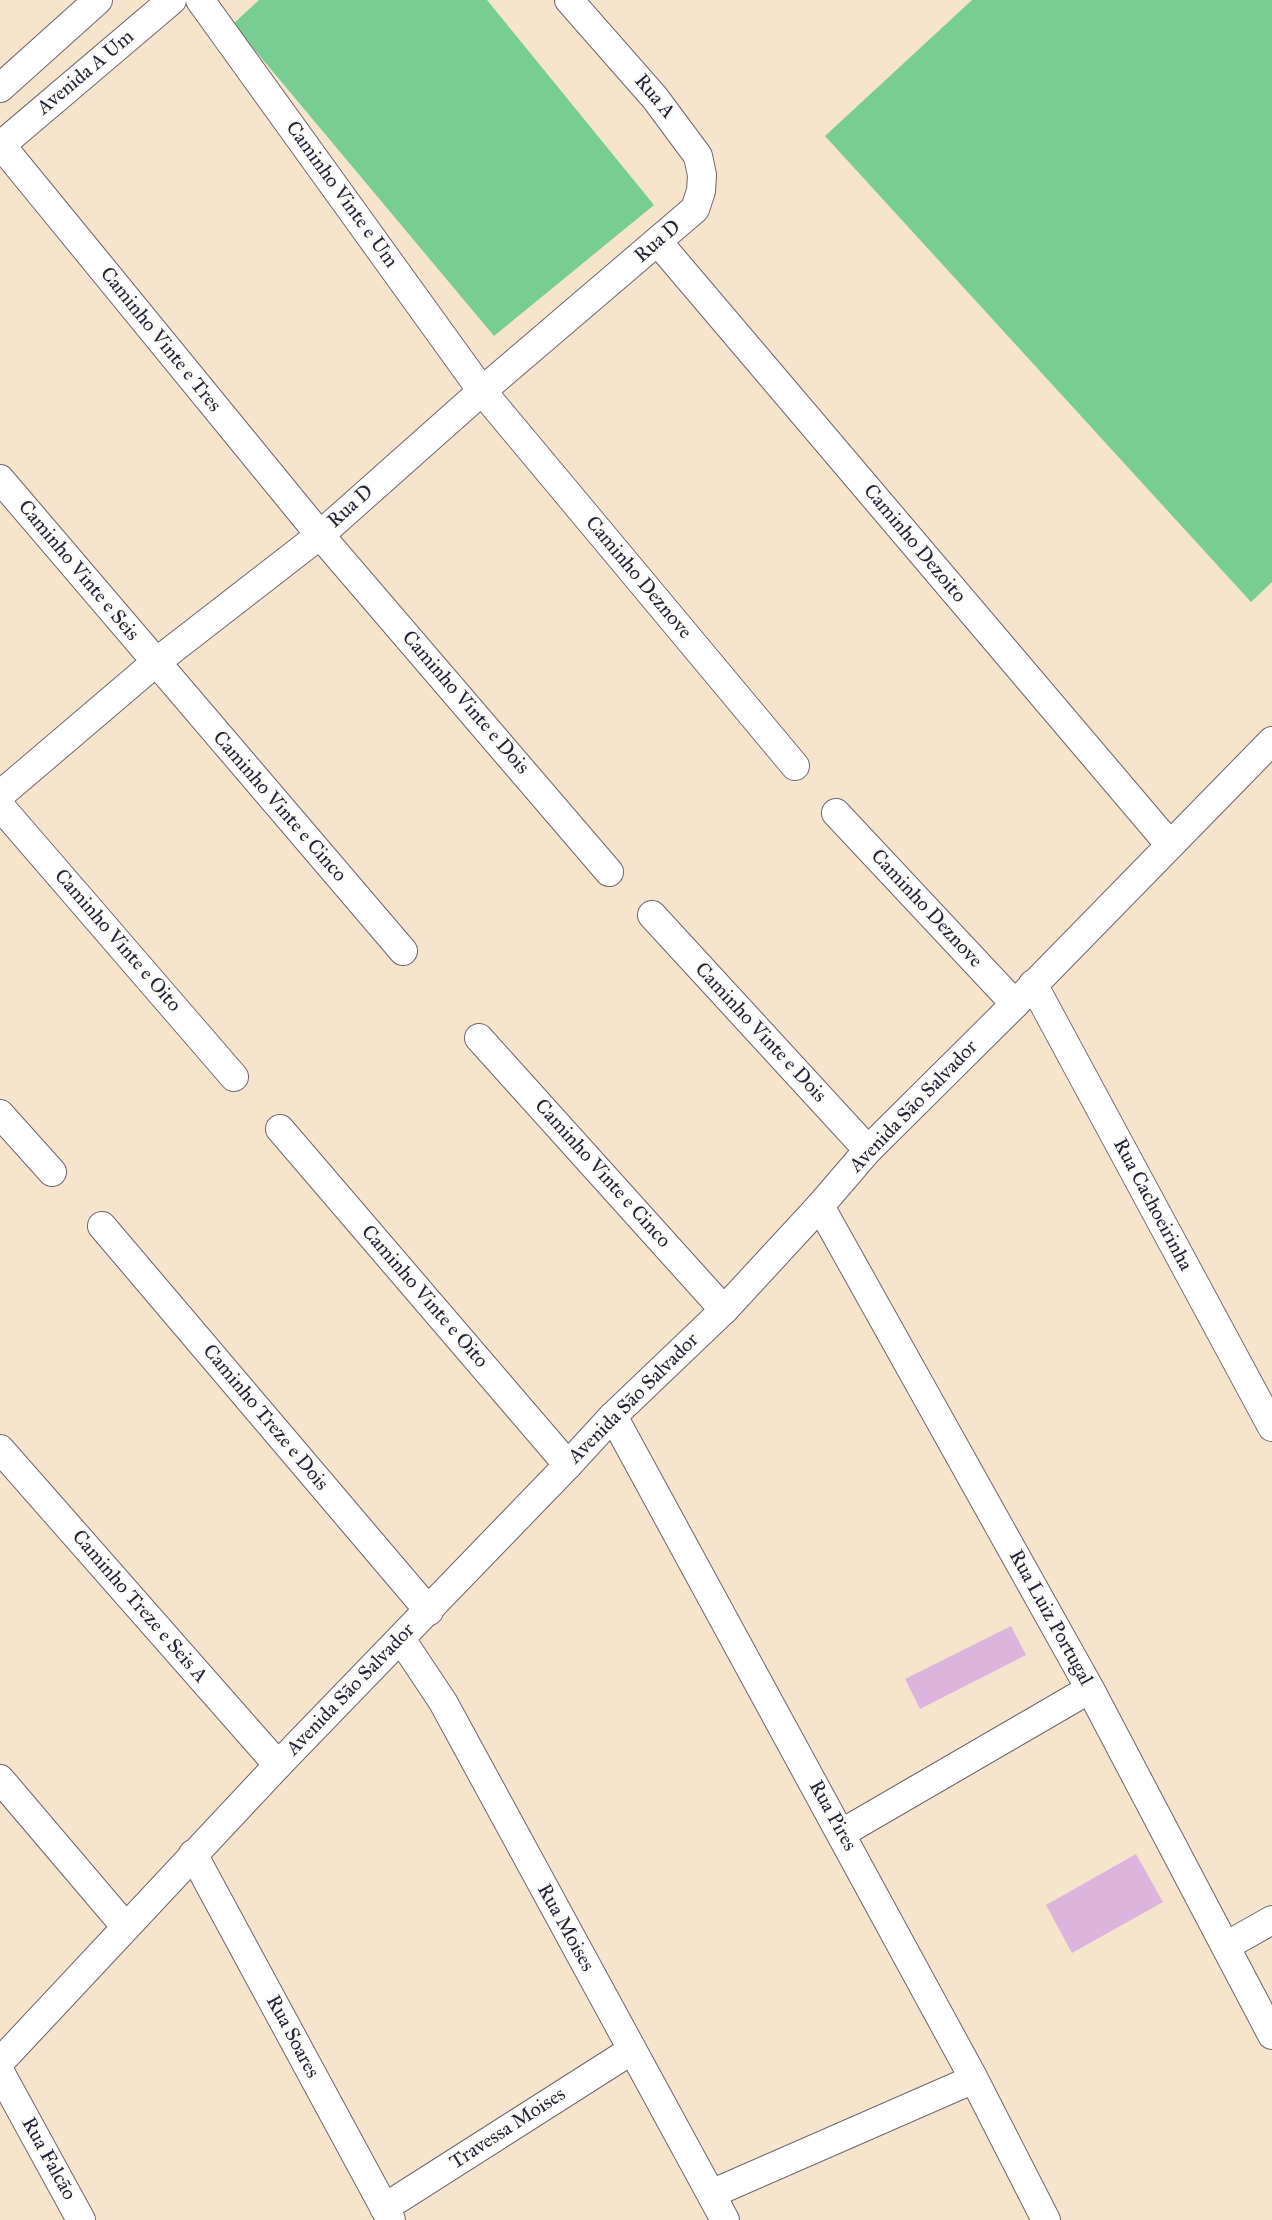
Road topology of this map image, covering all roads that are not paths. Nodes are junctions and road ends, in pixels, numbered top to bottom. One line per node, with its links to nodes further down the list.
1 (98, 0): 5 (street)
2 (172, 0): 6 (street, Avenida A Um)
3 (200, 0): 9 (street, Caminho Vinte e Um)
4 (569, 0): 7 (street, Rua A)
5 (0, 88)
6 (0, 145): 11 (street, Caminho Vinte e Tres)
7 (695, 209): 8 (street, Rua D)
8 (658, 242): 9 (street, Rua D); 18 (street, Caminho Dezoito)
9 (482, 390): 11 (street, Rua D); 14 (street, Caminho Deznove)
10 (0, 479): 12 (street, Caminho Vinte e Seis)
11 (320, 535): 12 (street, Rua D); 19 (street, Caminho Vinte e Dois)
12 (156, 663): 15 (street, Rua D); 21 (street, Caminho Vinte e Cinco)
13 (1272, 741): 18 (street, Avenida São Salvador)
14 (795, 766)
15 (0, 795)
16 (0, 806): 25 (street, Caminho Vinte e Oito)
17 (836, 813): 23 (street, Caminho Deznove)
18 (1170, 845): 22 (street, Avenida São Salvador)
19 (609, 872)
20 (652, 915): 28 (street, Caminho Vinte e Dois)
21 (404, 951)
22 (1033, 984): 23 (street, Avenida São Salvador); 34 (street, Rua Cachoeirinha)
23 (1015, 1004): 28 (street, Avenida São Salvador)
24 (479, 1038): 32 (street, Caminho Vinte e Cinco)
25 (234, 1077)
26 (0, 1114): 29 (street)
27 (280, 1129): 36 (street, Caminho Vinte e Oito)
28 (868, 1150): 30 (street, Avenida São Salvador)
29 (52, 1172)
30 (820, 1206): 32 (street, Avenida São Salvador); 39 (street, Rua Luiz Portugal)
31 (102, 1226): 37 (street, Caminho Treze e Dois)
32 (724, 1310): 33 (street, Avenida São Salvador)
33 (613, 1416): 36 (street, Avenida São Salvador); 42 (street, Rua Pires)
34 (1272, 1427)
35 (0, 1449): 40 (street, Caminho Treze e Seis A)
36 (568, 1465): 37 (street, Avenida São Salvador)
37 (429, 1610): 38 (street, Avenida São Salvador)
38 (401, 1639): 40 (street, Avenida São Salvador); 48 (street, Rua Moises)
39 (1090, 1689): 42 (street); 46 (street, Rua Luiz Portugal)
40 (278, 1765): 43 (street, Avenida São Salvador)
41 (0, 1778): 45 (street)
42 (842, 1833): 51 (street, Rua Pires)
43 (192, 1854): 45 (street, Avenida São Salvador); 53 (street, Rua Soares)
44 (1272, 1920): 46 (street)
45 (125, 1926): 49 (street, Avenida São Salvador)
46 (1226, 1946): 47 (street, Rua Luiz Portugal)
47 (1272, 2035)
48 (632, 2050): 52 (street, Rua Moises); 53 (street, Travessa Moises)
49 (0, 2062)
50 (0, 2072): 54 (street, Rua Falcão)
51 (974, 2079): 52 (street); 56 (street, Rua Pires)
52 (711, 2194): 55 (street, Rua Moises)
53 (388, 2214)
54 (81, 2220)
55 (725, 2220)
56 (1046, 2220)

